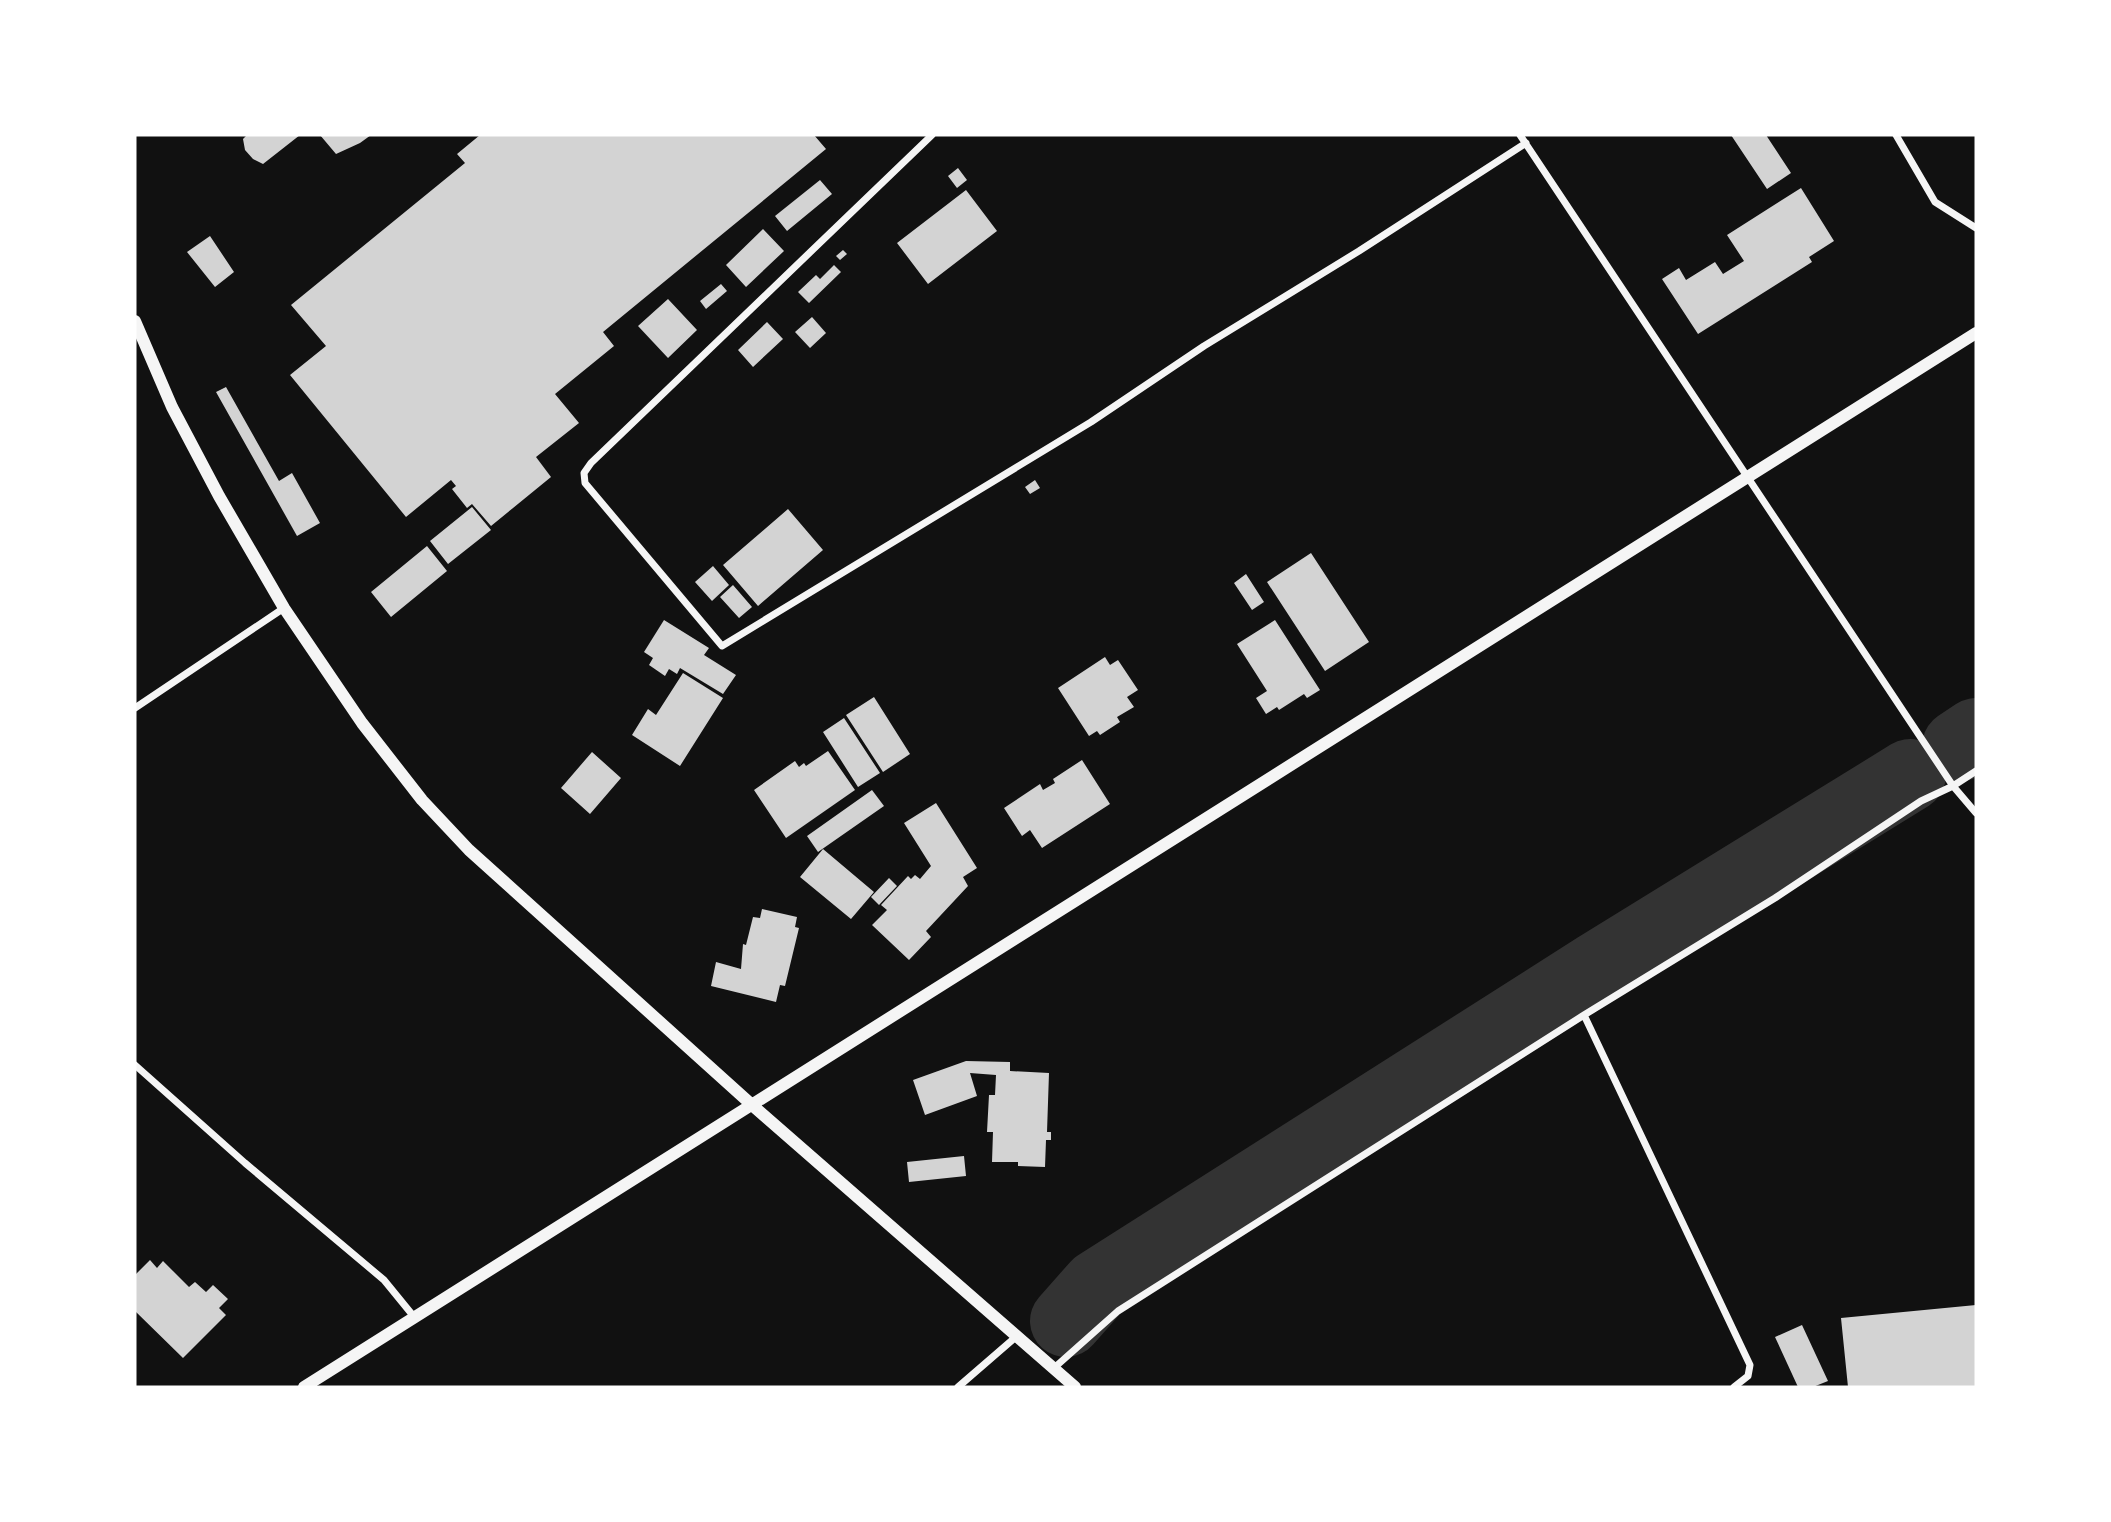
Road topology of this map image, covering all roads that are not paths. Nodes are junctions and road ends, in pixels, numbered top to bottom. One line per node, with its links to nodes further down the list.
1 (932, 135): 4 (street)
2 (1520, 135): 4 (street)
3 (1896, 135): 5 (street)
4 (1526, 143): 8 (street)
5 (1976, 228)
6 (135, 321): 9 (street)
7 (1976, 333): 8 (street)
8 (1748, 475): 12 (street); 16 (street)
9 (284, 608): 10 (street); 16 (street)
10 (135, 708)
11 (1976, 771): 12 (street)
12 (1953, 786): 13 (street); 14 (street)
13 (1976, 813)
14 (1584, 1015): 19 (street); 23 (street)
15 (135, 1065): 17 (street)
16 (752, 1105): 17 (street); 18 (street)
17 (415, 1318): 20 (street)
18 (1017, 1336): 19 (street); 21 (street)
19 (1054, 1368): 22 (street)
20 (304, 1387)
21 (958, 1387)
22 (1075, 1387)
23 (1734, 1387)

